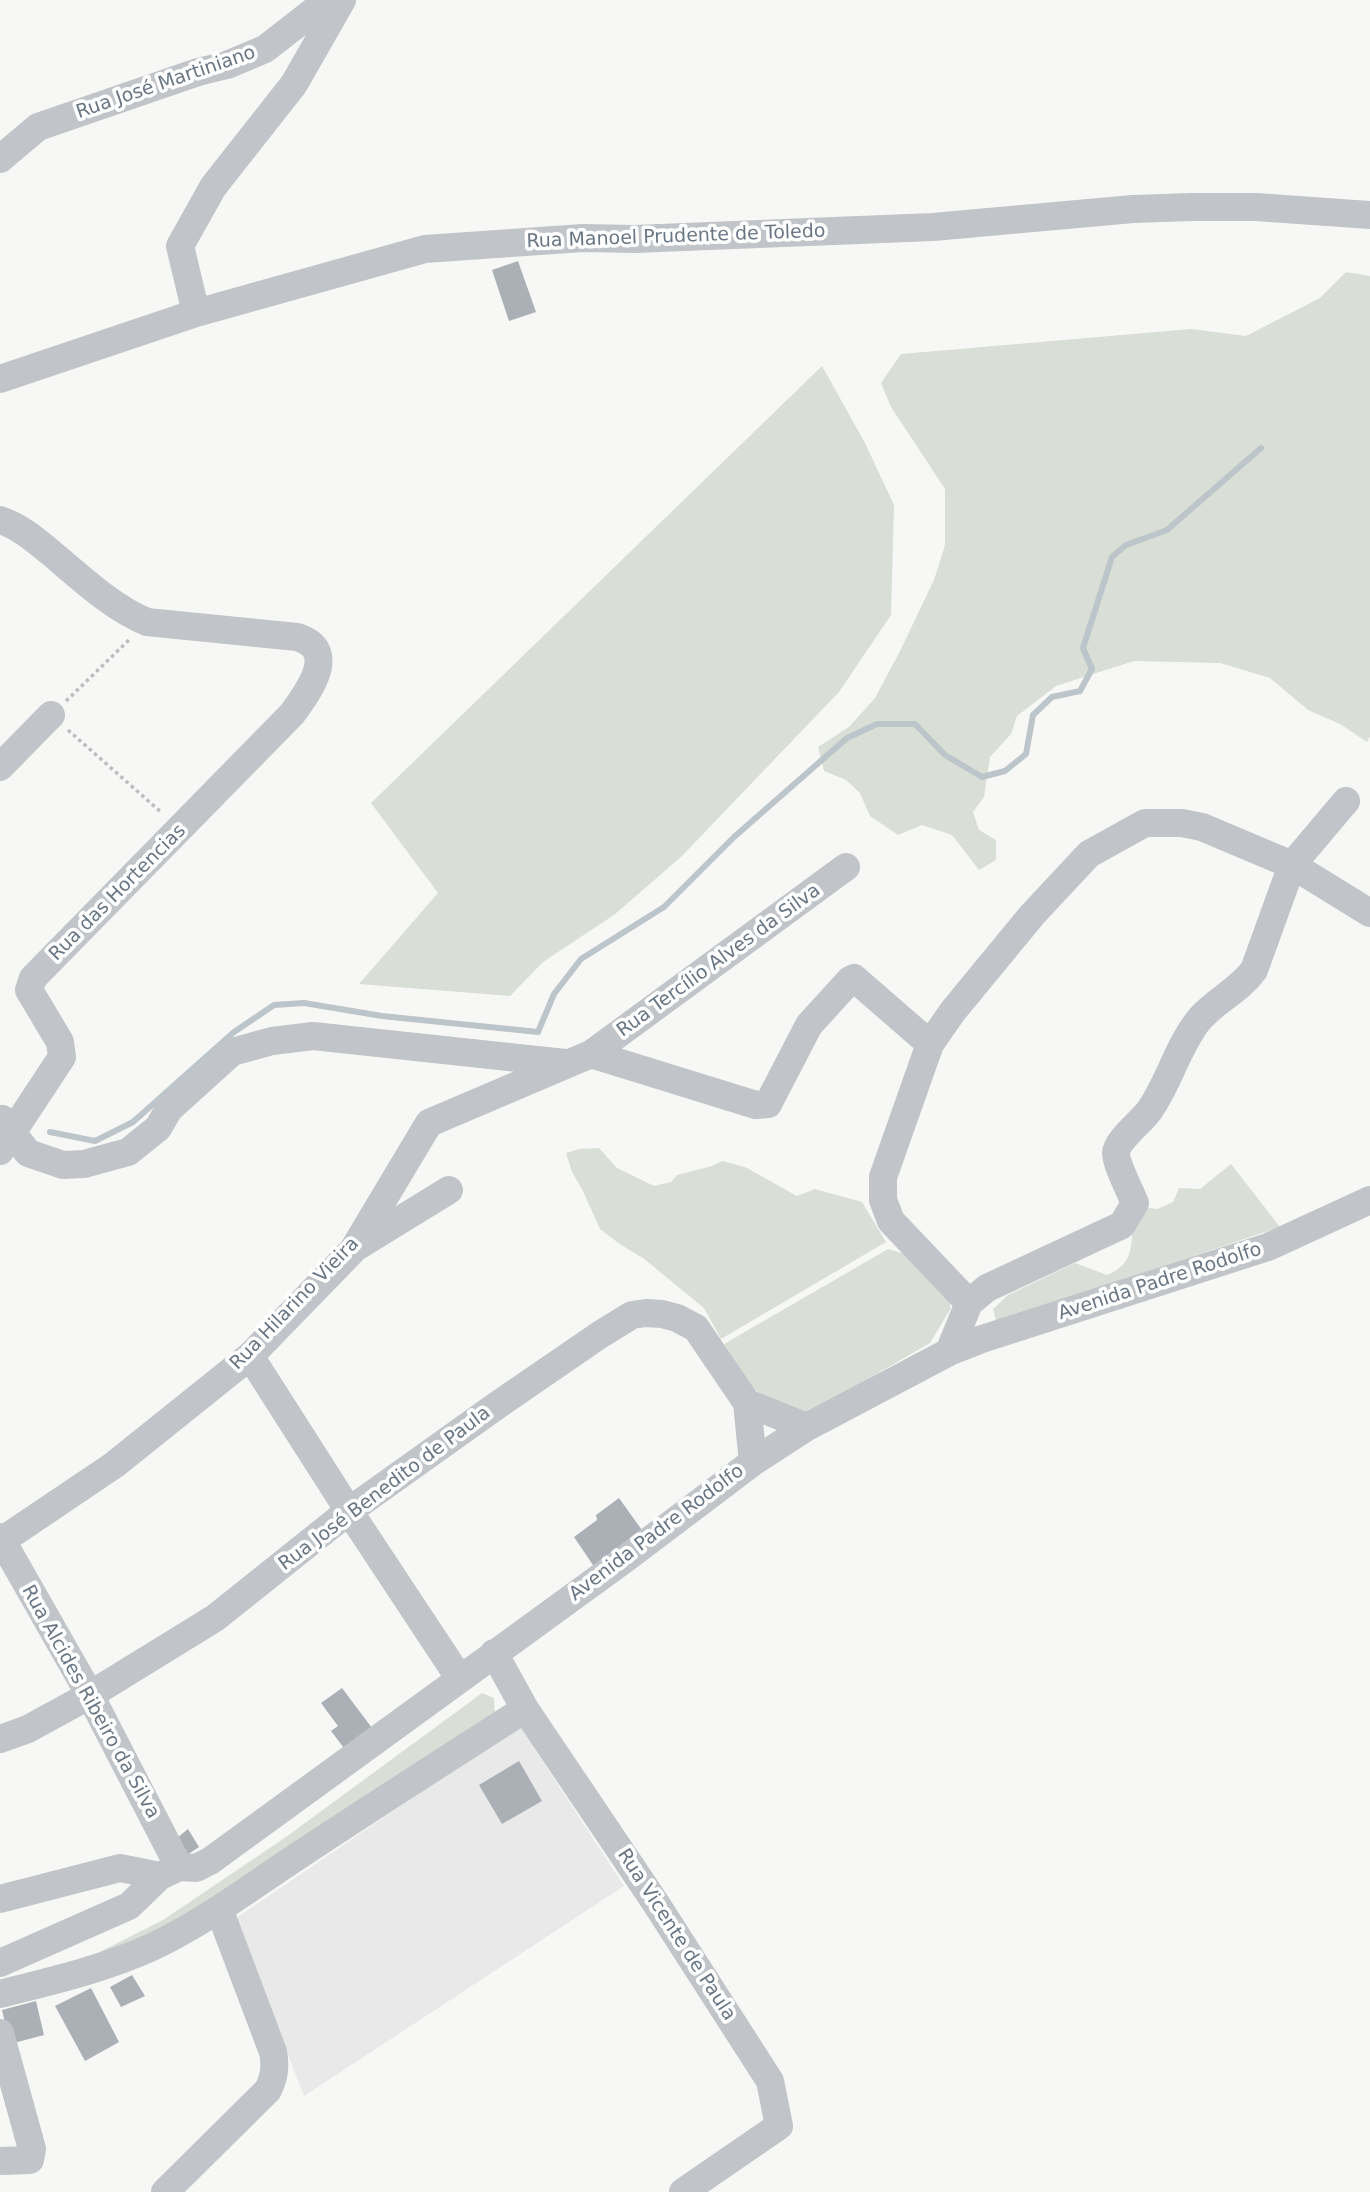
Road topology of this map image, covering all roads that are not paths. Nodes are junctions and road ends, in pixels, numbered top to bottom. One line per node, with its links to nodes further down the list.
1 (328, 0): 3 (street, Rua José Martiniano)
2 (342, 0): 5 (street)
3 (0, 159)
4 (1370, 215): 5 (street, Rua Manoel Prudente de Toledo)
5 (196, 313): 6 (street, Rua Manoel Prudente de Toledo)
6 (0, 379)
7 (0, 520): 16 (street, Rua das Hortencias)
8 (51, 715): 9 (street)
9 (0, 767)
10 (1346, 801): 11 (street)
11 (1292, 865): 13 (street); 14 (street); 20 (street)
12 (846, 867): 15 (street, Rua Tercílio Alves da Silva)
13 (1370, 913)
14 (930, 1044): 15 (street); 20 (street)
15 (580, 1059): 16 (street); 19 (street, Rua Hilarino Vieira)
16 (4, 1134)
17 (449, 1190): 19 (street)
18 (1370, 1200): 21 (street, Avenida Padre Rodolfo)
19 (353, 1250): 22 (street, Rua Hilarino Vieira)
20 (970, 1303): 21 (street)
21 (949, 1352): 24 (street, Avenida Padre Rodolfo)
22 (250, 1356): 26 (street); 27 (street, Rua Hilarino Vieira)
23 (747, 1403): 24 (street); 25 (street); 26 (street, Rua José Benedito de Paula)
24 (807, 1427): 25 (street, Avenida Padre Rodolfo)
25 (753, 1462): 28 (street, Avenida Padre Rodolfo)
26 (349, 1511): 29 (street); 30 (street, Rua José Benedito de Paula)
27 (1, 1540): 30 (street, Rua Alcides Ribeiro da Silva)
28 (494, 1653): 29 (street, Avenida Padre Rodolfo); 31 (street, Rua Vicente de Paula)
29 (460, 1679): 33 (street, Avenida Padre Rodolfo)
30 (90, 1696): 32 (street, Rua José Benedito de Paula); 33 (street, Rua Alcides Ribeiro da Silva)
31 (525, 1709): 35 (street); 41 (street, Rua Vicente de Paula)
32 (0, 1739)
33 (169, 1871): 34 (street); 36 (street)
34 (0, 1899)
35 (219, 1909): 37 (street); 40 (street)
36 (0, 1963)
37 (0, 1994)
38 (0, 2033): 39 (street)
39 (0, 2161)
40 (165, 2192)
41 (683, 2192)

